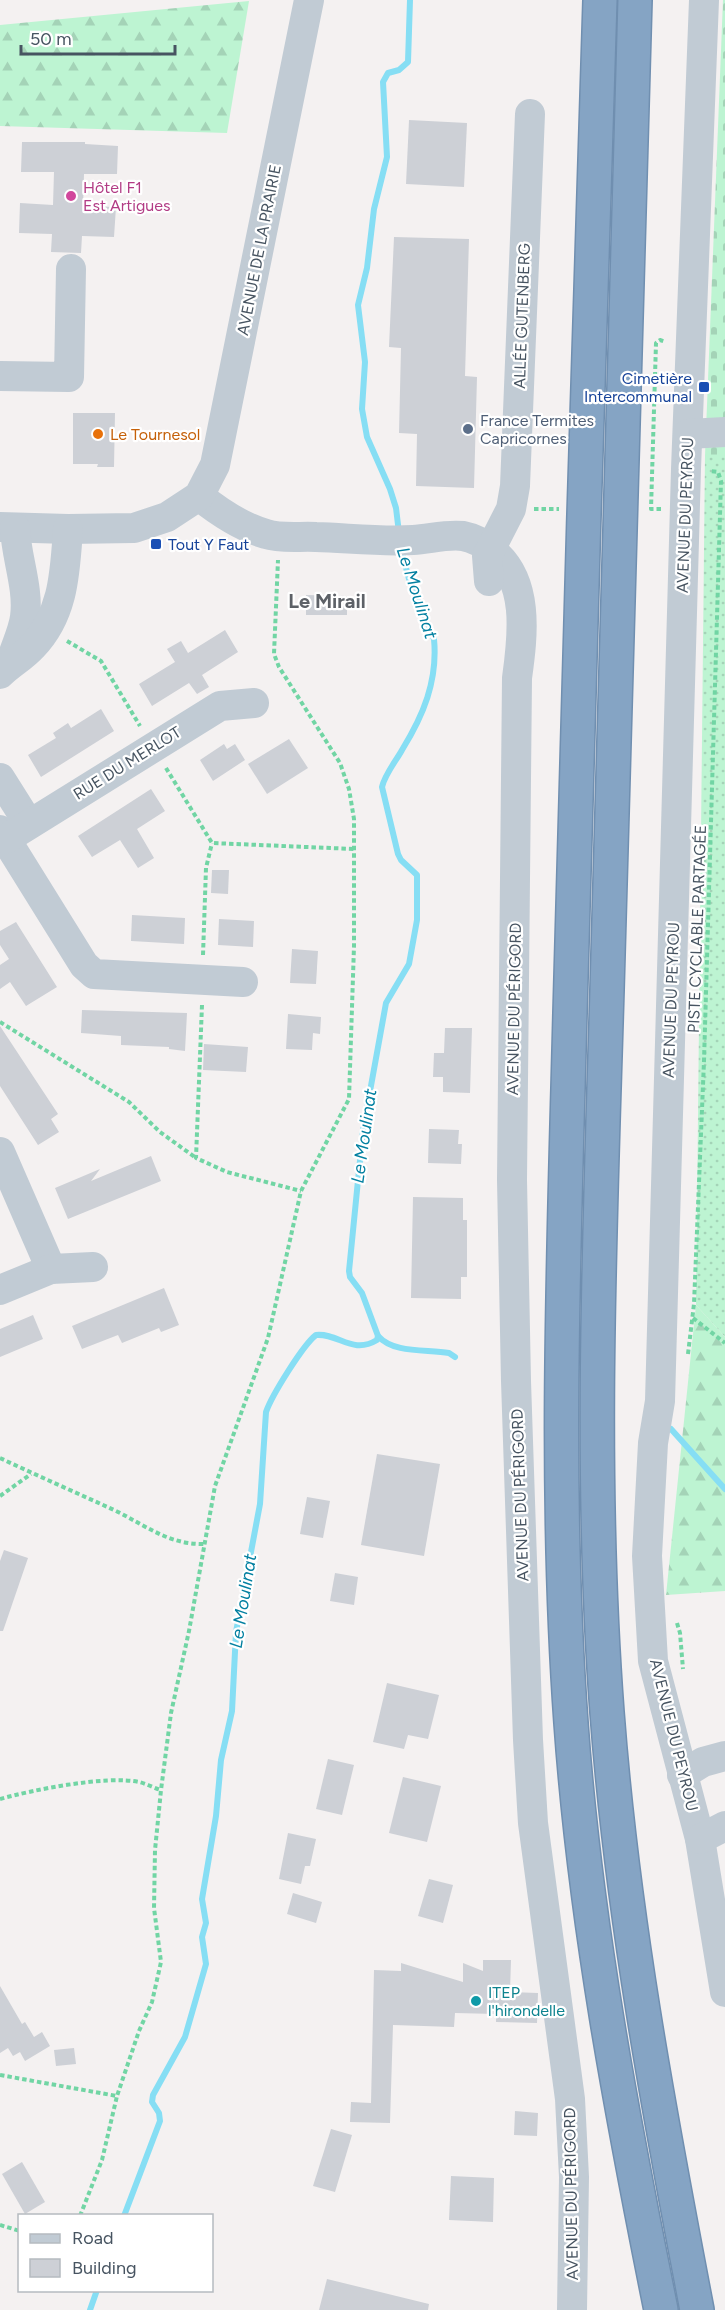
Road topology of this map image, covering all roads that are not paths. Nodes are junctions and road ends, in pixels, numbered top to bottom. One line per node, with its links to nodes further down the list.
1 (309, 0): 12 (street, AVENUE DE LA PRAIRIE)
2 (593, 0): 6 (street)
3 (600, 0): 6 (highway)
4 (635, 0): 35 (highway)
5 (704, 0): 11 (street, AVENUE DU PEYROU)
6 (599, 33): 34 (highway)
7 (530, 114): 17 (street, ALLÉE GUTENBERG)
8 (71, 269): 9 (street)
9 (0, 376)
10 (725, 432): 11 (street)
11 (688, 434): 30 (street, AVENUE DU PEYROU)
12 (199, 496): 14 (street); 15 (street, AVENUE DU PÉRIGORD)
13 (8, 528): 14 (street); 19 (street)
14 (68, 529): 19 (street)
15 (400, 540): 16 (street, AVENUE DU PÉRIGORD); 17 (street, AVENUE DU PÉRIGORD)
16 (444, 548): 17 (street); 18 (street, AVENUE DU PÉRIGORD)
17 (491, 549): 18 (street); 20 (street, AVENUE DU PÉRIGORD)
18 (489, 581): 20 (street, AVENUE DU PÉRIGORD)
19 (6, 668)
20 (517, 678): 33 (street, AVENUE DU PÉRIGORD)
21 (254, 703): 23 (street, RUE DU MERLOT)
22 (0, 778): 23 (street)
23 (11, 831): 24 (street)
24 (243, 982)
25 (0, 1152): 27 (street)
26 (93, 1267): 27 (street)
27 (51, 1269): 28 (street)
28 (0, 1290)
29 (725, 1756): 30 (street)
30 (682, 1775): 31 (street, AVENUE DU PEYROU)
31 (712, 1833): 32 (street, AVENUE DU PEYROU)
32 (725, 1992)
33 (572, 2310)
34 (661, 2310)
35 (698, 2310)

